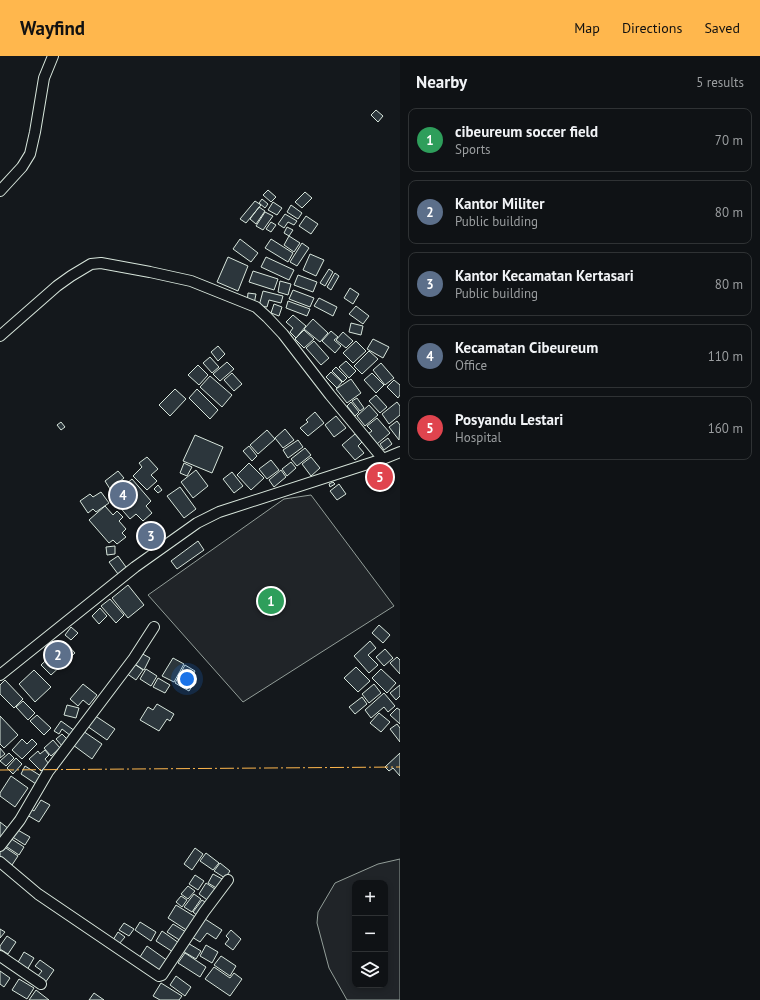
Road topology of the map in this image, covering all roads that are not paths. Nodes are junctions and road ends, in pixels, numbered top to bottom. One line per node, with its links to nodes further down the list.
1 (53, 56): 2 (street)
2 (0, 191)
3 (0, 336): 5 (street)
4 (400, 452): 5 (street)
5 (383, 459): 7 (street)
6 (154, 627): 8 (street)
7 (0, 675)
8 (0, 846)
9 (0, 862): 10 (street)
10 (228, 880)
11 (0, 956): 12 (street)
12 (41, 984)

